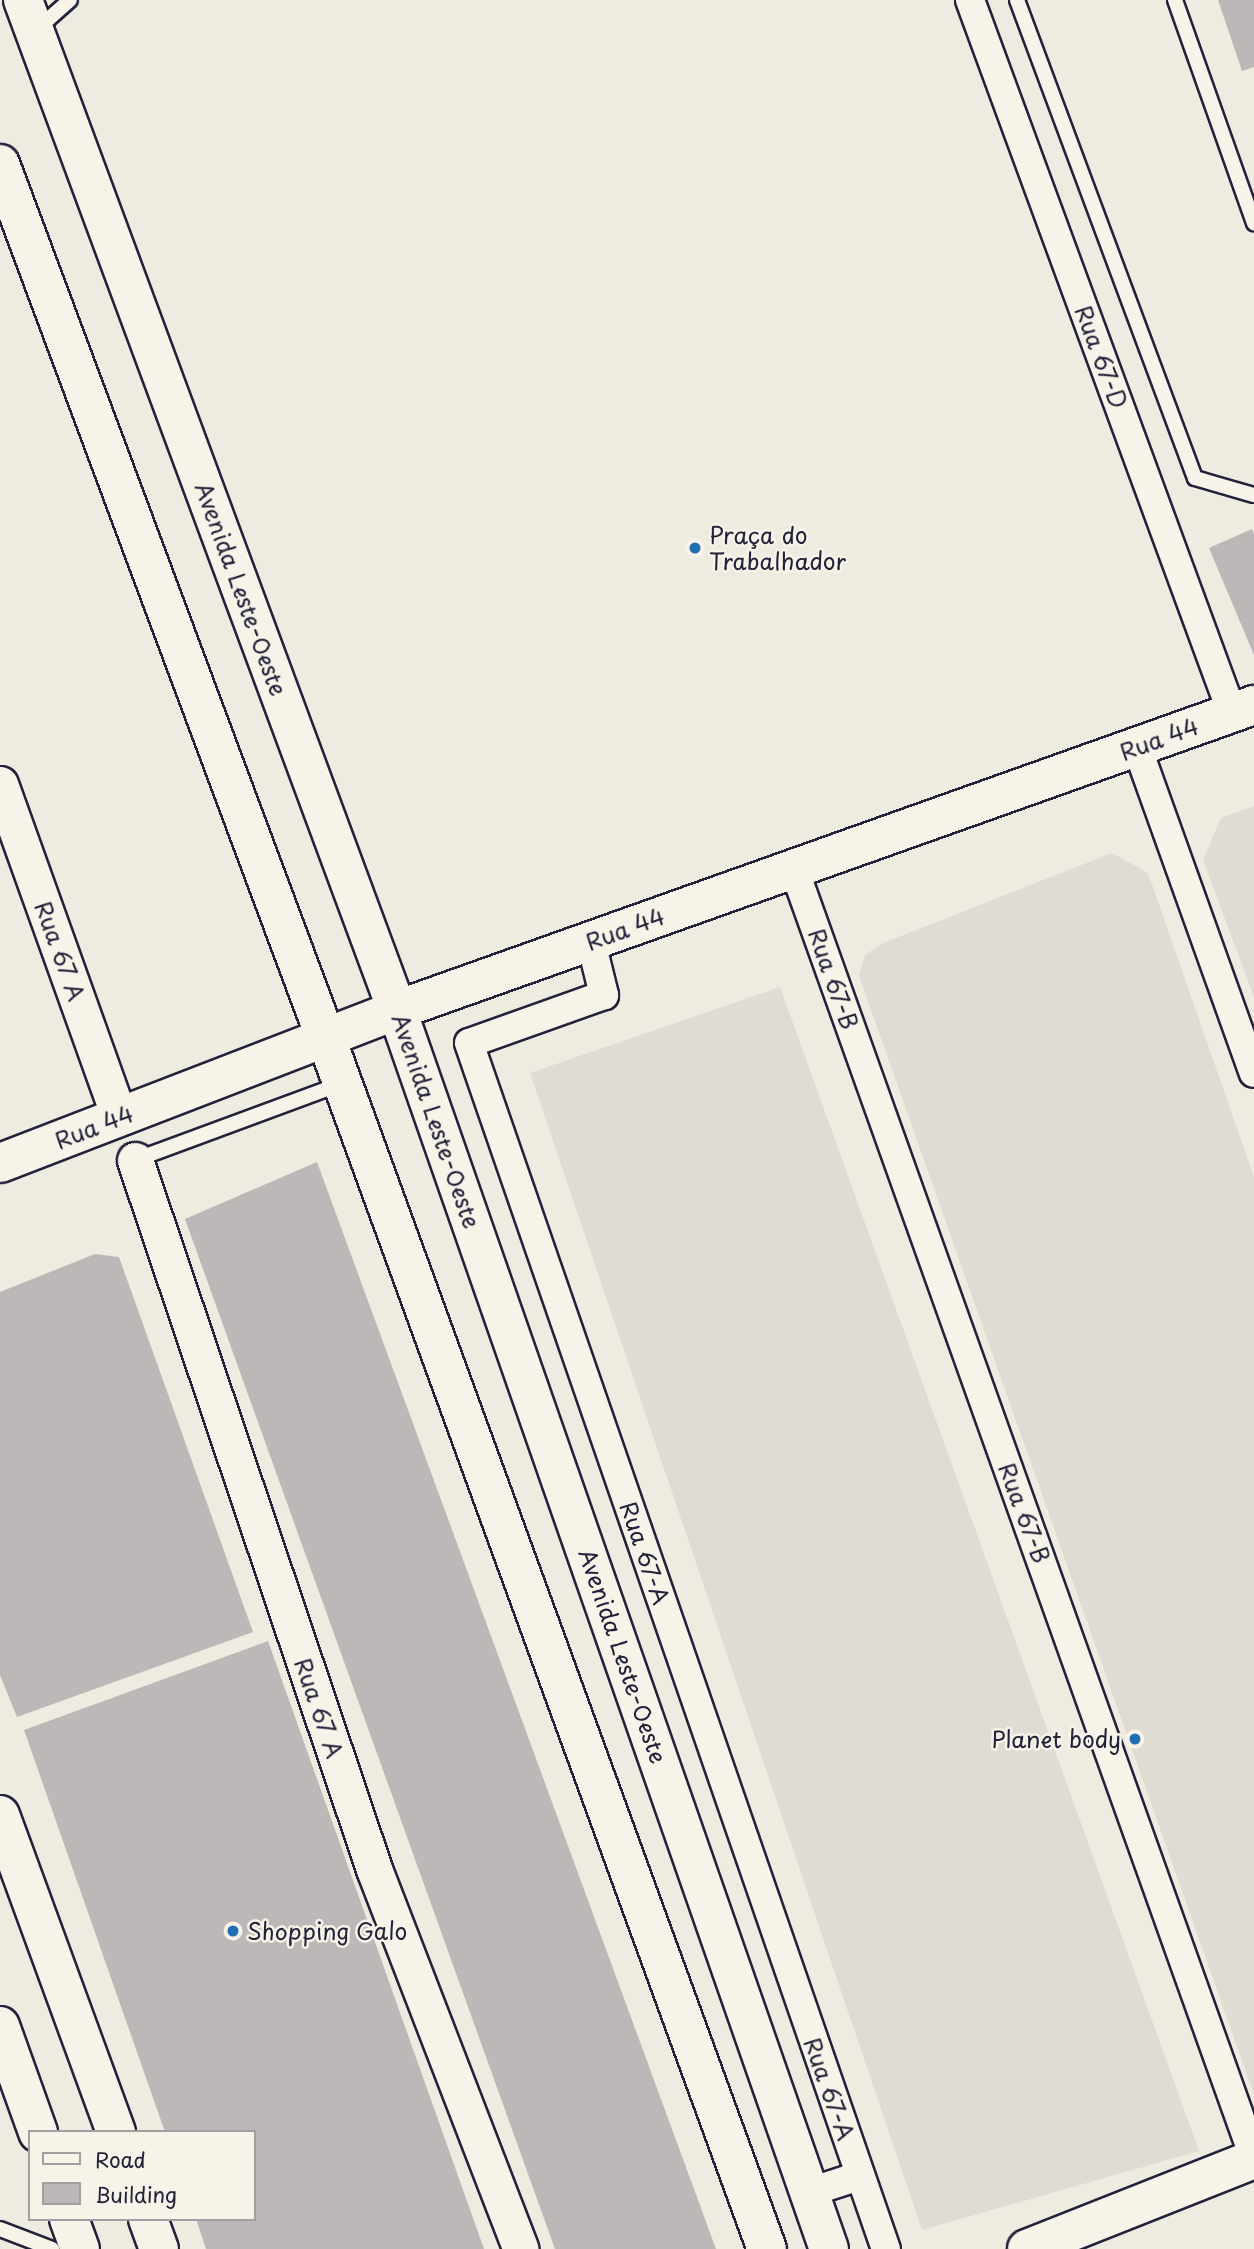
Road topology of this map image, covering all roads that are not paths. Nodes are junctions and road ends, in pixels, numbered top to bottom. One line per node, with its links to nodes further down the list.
1 (70, 0): 5 (lane)
2 (970, 0): 9 (street, Rua 67-D)
3 (1017, 0): 8 (lane)
4 (1175, 0): 7 (lane)
5 (29, 15): 14 (main road, Avenida Leste-Oeste)
6 (0, 164): 15 (main road)
7 (1254, 223)
8 (1254, 495)
9 (1243, 709): 10 (main road, Rua 44)
10 (1138, 747): 12 (main road, Rua 44); 16 (street)
11 (0, 784): 18 (street, Rua 67 A)
12 (794, 869): 13 (main road, Rua 44); 25 (street, Rua 67-B)
13 (591, 942): 14 (main road, Rua 44); 26 (street, Rua 67-A)
14 (397, 1010): 15 (main road, Rua 44); 27 (main road, Avenida Leste-Oeste)
15 (327, 1041): 17 (main road); 18 (main road, Rua 44)
16 (1254, 1073)
17 (342, 1084): 19 (lane, Rua 44); 35 (main road)
18 (119, 1117): 20 (main road, Rua 44)
19 (135, 1160): 34 (street, Rua 67 A)
20 (0, 1163)
21 (0, 1815): 24 (main road)
22 (0, 2026): 23 (main road)
23 (37, 2130)
24 (115, 2130)
25 (1254, 2158): 38 (main road)
26 (859, 2176): 27 (street); 37 (street, Rua 67-A)
27 (810, 2192): 36 (main road, Avenida Leste-Oeste)
28 (70, 2221): 32 (main road)
29 (149, 2221): 33 (main road)
30 (0, 2229): 31 (lane)
31 (52, 2249)
32 (80, 2249)
33 (159, 2249)
34 (520, 2249)
35 (767, 2249)
36 (829, 2249)
37 (886, 2249)
38 (1027, 2249)

